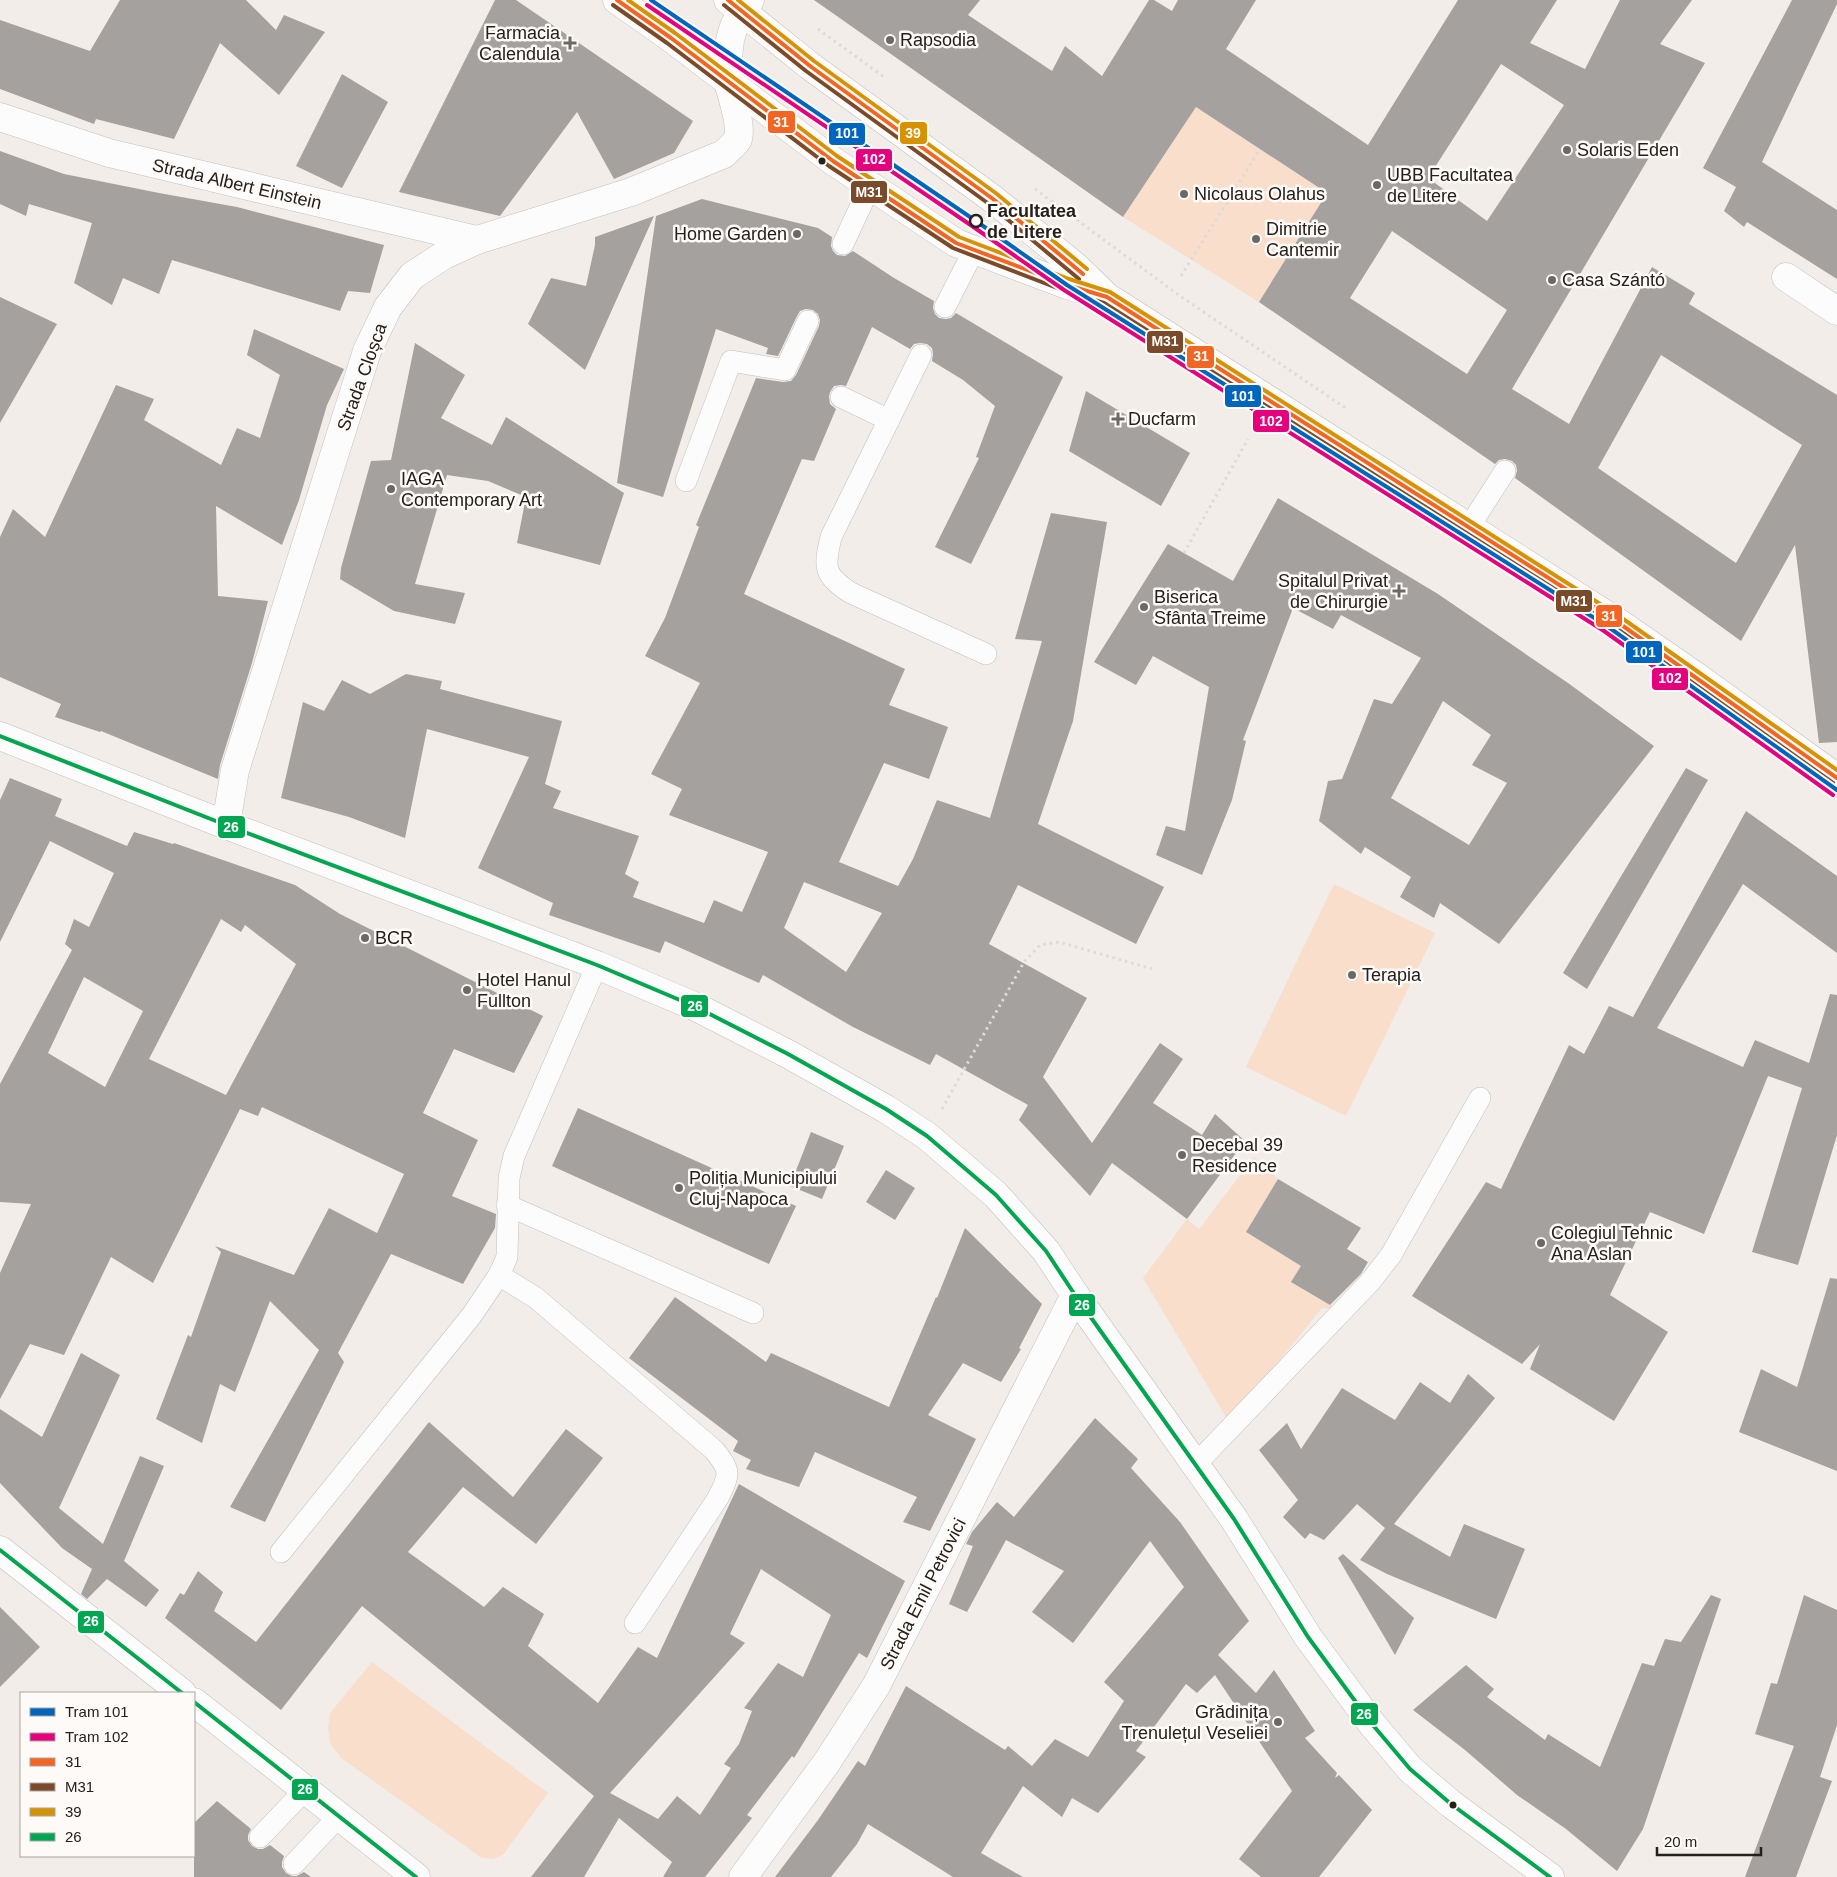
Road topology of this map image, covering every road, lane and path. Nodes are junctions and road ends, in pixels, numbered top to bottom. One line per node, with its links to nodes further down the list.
1 (617, 0): 4 (street)
2 (740, 4): 4 (street, Strada Cloșca); 15 (street)
3 (812, 24): 5 (path)
4 (728, 82): 9 (street); 10 (street, Strada Cloșca)
5 (892, 83)
6 (0, 117): 10 (street, Strada Albert Einstein)
7 (1260, 149): 13 (path)
8 (1028, 184): 21 (path)
9 (870, 186): 11 (lane); 12 (street)
10 (477, 240): 31 (street, Strada Cloșca)
11 (843, 244)
12 (974, 250): 15 (street); 16 (lane)
13 (1181, 276)
14 (1786, 277): 17 (street)
15 (1107, 297): 26 (street)
16 (945, 307)
17 (1837, 310)
18 (808, 321): 25 (lane)
19 (921, 355): 22 (lane)
20 (842, 397): 22 (lane)
21 (1353, 413)
22 (889, 420): 28 (lane)
23 (1248, 439): 27 (path)
24 (1505, 471): 26 (lane)
25 (686, 482)
26 (1469, 527): 30 (street)
27 (1184, 553)
28 (986, 654)
29 (0, 736): 31 (street)
30 (1837, 778)
31 (226, 825): 32 (street)
32 (597, 964): 35 (street); 36 (lane)
33 (1156, 970): 35 (path)
34 (1480, 1098): 40 (lane)
35 (928, 1136): 38 (street)
36 (507, 1205): 37 (lane); 39 (lane)
37 (500, 1275): 42 (lane); 43 (lane)
38 (1075, 1295): 40 (street); 51 (street, Strada Emil Petrovici)
39 (752, 1313)
40 (1195, 1464): 52 (street)
41 (0, 1550): 44 (street)
42 (281, 1552)
43 (635, 1623)
44 (181, 1692)
45 (195, 1703): 46 (street)
46 (305, 1790): 47 (street); 48 (lane)
47 (339, 1816): 49 (lane); 50 (street)
48 (260, 1837)
49 (294, 1864)
50 (416, 1877)
51 (743, 1877)
52 (1550, 1877)

